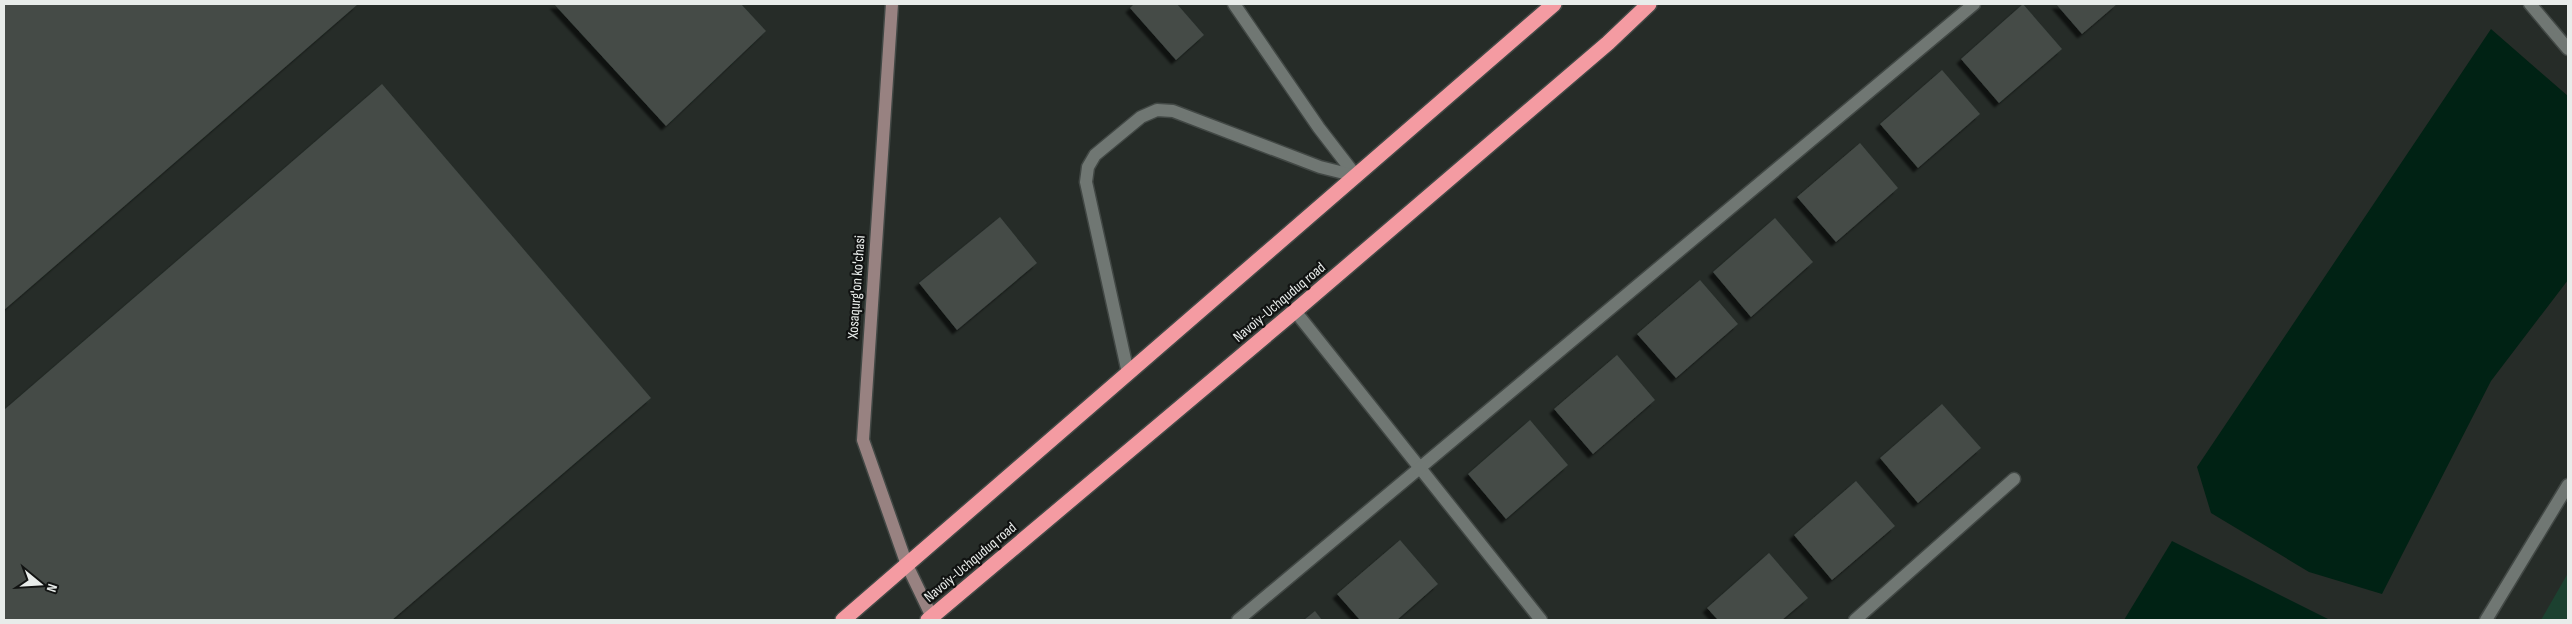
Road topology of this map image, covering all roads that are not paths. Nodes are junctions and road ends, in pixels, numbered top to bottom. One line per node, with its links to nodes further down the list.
1 (892, 4): 14 (street, Xosaqurg'on ko'chasi)
2 (1234, 4): 8 (street)
3 (1554, 4): 8 (highway)
4 (1649, 4): 9 (highway, Navoiy-Uchquduq road)
5 (1974, 4): 11 (street)
6 (2530, 4): 7 (street)
7 (2568, 49)
8 (1356, 176): 10 (highway); 10 (street)
9 (1296, 311): 11 (street); 15 (highway, Navoiy-Uchquduq road)
10 (1128, 373): 14 (highway)
11 (1419, 469): 17 (street); 18 (street)
12 (2014, 480): 19 (street)
13 (2568, 485): 20 (street)
14 (907, 565): 15 (street, Xosaqurg'on ko'chasi); 16 (highway)
15 (930, 618)
16 (843, 620)
17 (1238, 620)
18 (1541, 620)
19 (1855, 620)
20 (2486, 620)

